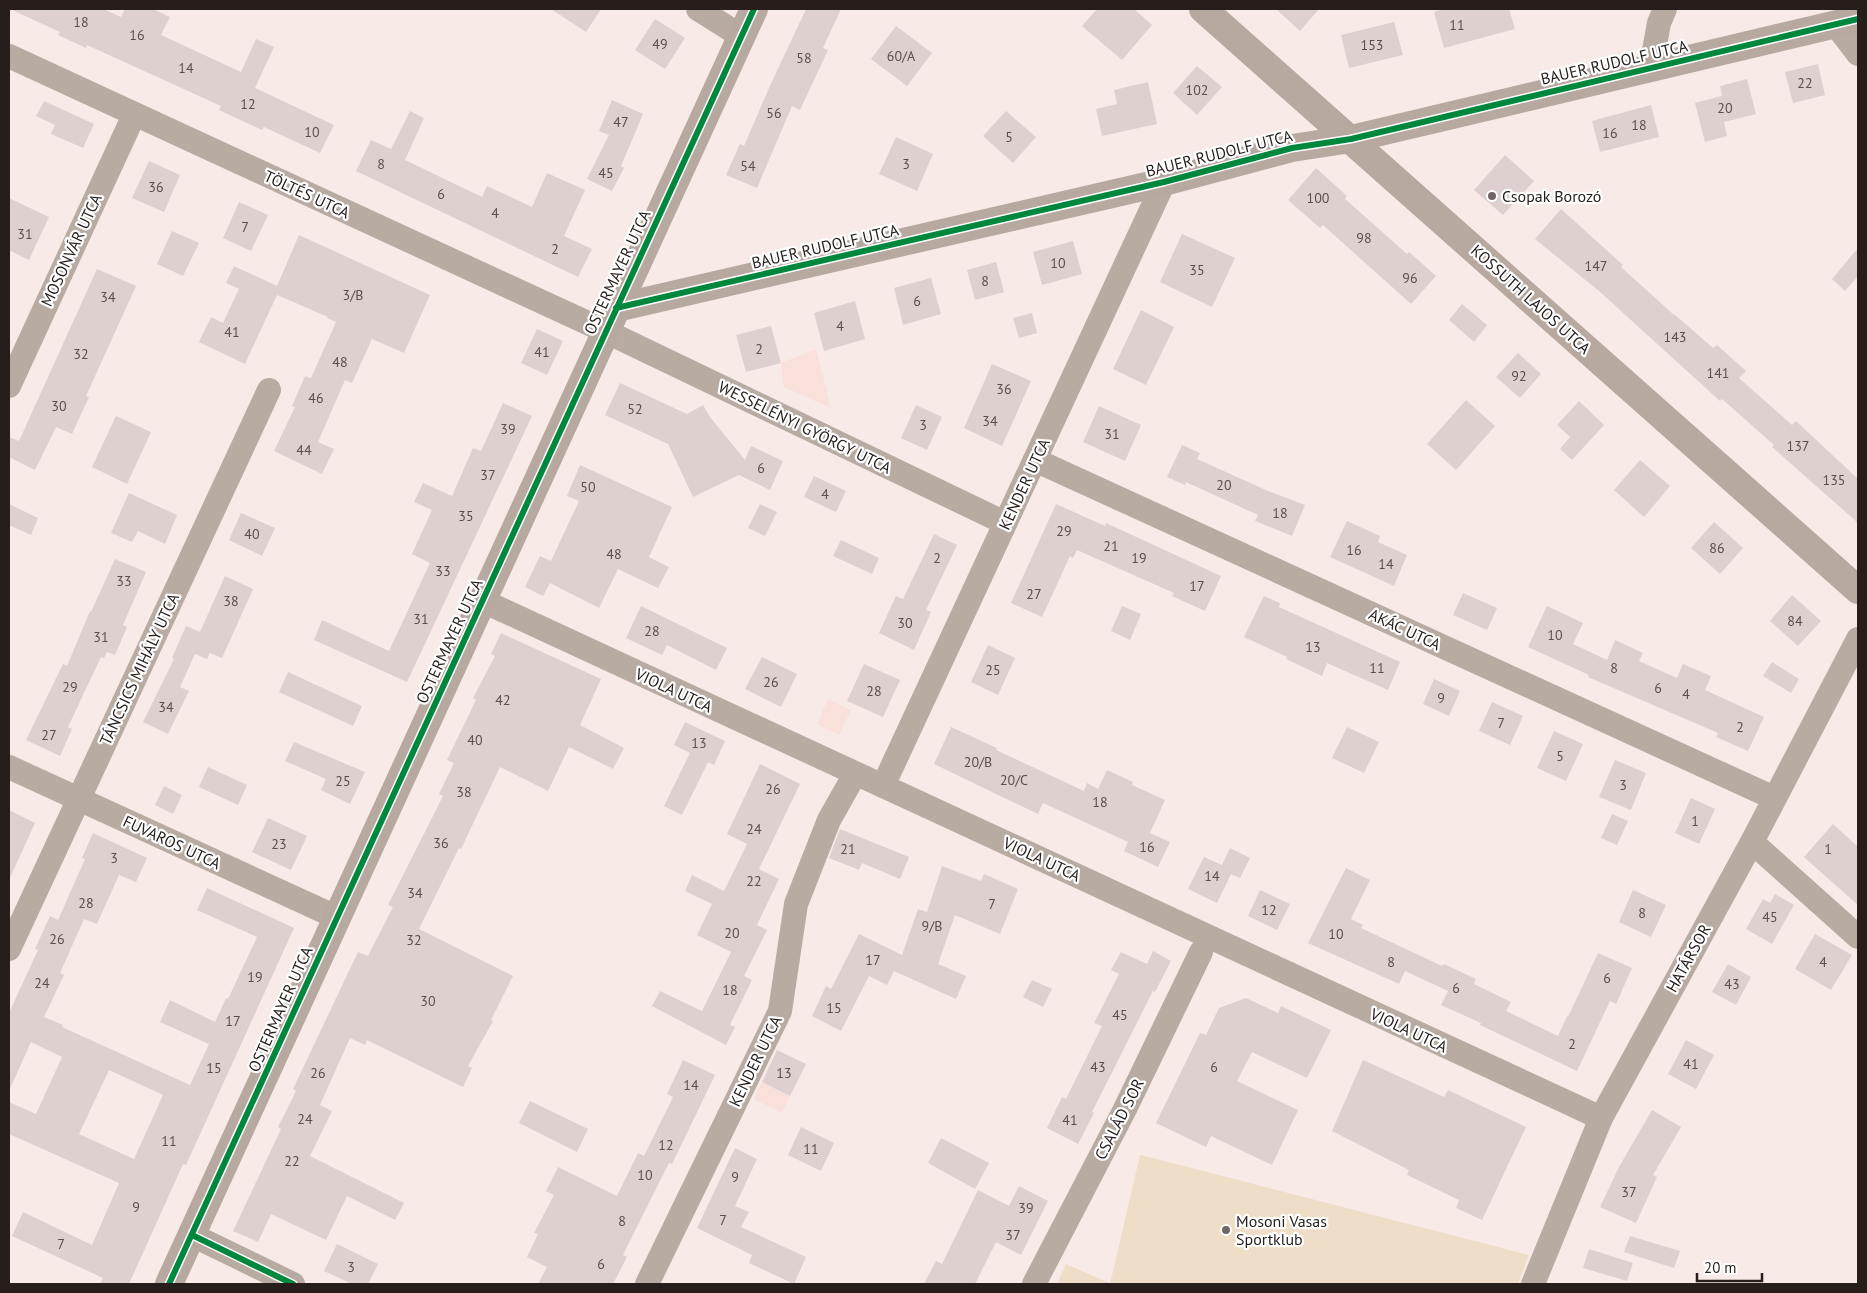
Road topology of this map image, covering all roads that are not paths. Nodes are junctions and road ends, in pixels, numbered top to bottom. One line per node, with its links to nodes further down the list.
1 (698, 9): 6 (street)
2 (754, 9): 6 (street, OSTERMAYER UTCA)
3 (1203, 9): 11 (street, KOSSUTH LAJOS UTCA)
4 (1665, 9): 9 (street)
5 (1847, 21): 7 (street); 9 (street, BAUER RUDOLF UTCA)
6 (741, 36): 13 (street, OSTERMAYER UTCA)
7 (1858, 54)
8 (9, 56): 10 (street, TÖLTÉS UTCA)
9 (1651, 67): 11 (street, BAUER RUDOLF UTCA)
10 (134, 115): 13 (street, TÖLTÉS UTCA); 14 (street, MOSONVÁR UTCA)
11 (1351, 140): 12 (street, BAUER RUDOLF UTCA); 18 (street, KOSSUTH LAJOS UTCA)
12 (1164, 182): 13 (street, BAUER RUDOLF UTCA); 16 (street, KENDER UTCA)
13 (610, 319): 17 (street, WESSELÉNYI GYÖRGY UTCA); 19 (street, OSTERMAYER UTCA)
14 (9, 386)
15 (269, 390): 25 (street, TÁNCSICS MIHÁLY UTCA)
16 (1036, 460): 17 (street, KENDER UTCA); 24 (street, AKÁC UTCA)
17 (1005, 523): 23 (street, KENDER UTCA)
18 (1858, 590)
19 (483, 601): 22 (street, VIOLA UTCA); 27 (street, OSTERMAYER UTCA)
20 (1858, 639): 24 (street, HATÁRSOR)
21 (9, 767): 25 (street, FUVAROS UTCA)
22 (855, 774): 23 (street, VIOLA UTCA); 35 (street, KENDER UTCA)
23 (883, 786): 31 (street, VIOLA UTCA)
24 (1774, 798): 26 (street, HATÁRSOR)
25 (79, 799): 27 (street, FUVAROS UTCA); 29 (street, TÁNCSICS MIHÁLY UTCA)
26 (1752, 842): 28 (street); 31 (street, HATÁRSOR)
27 (336, 918): 32 (street, OSTERMAYER UTCA)
28 (1858, 937)
29 (9, 949)
30 (1201, 952): 36 (street, CSALÁD SOR)
31 (1601, 1118): 37 (street, HATÁRSOR)
32 (192, 1235): 33 (street, OSTERMAYER UTCA); 34 (street)
33 (169, 1284)
34 (293, 1284)
35 (647, 1284)
36 (1034, 1284)
37 (1533, 1284)

